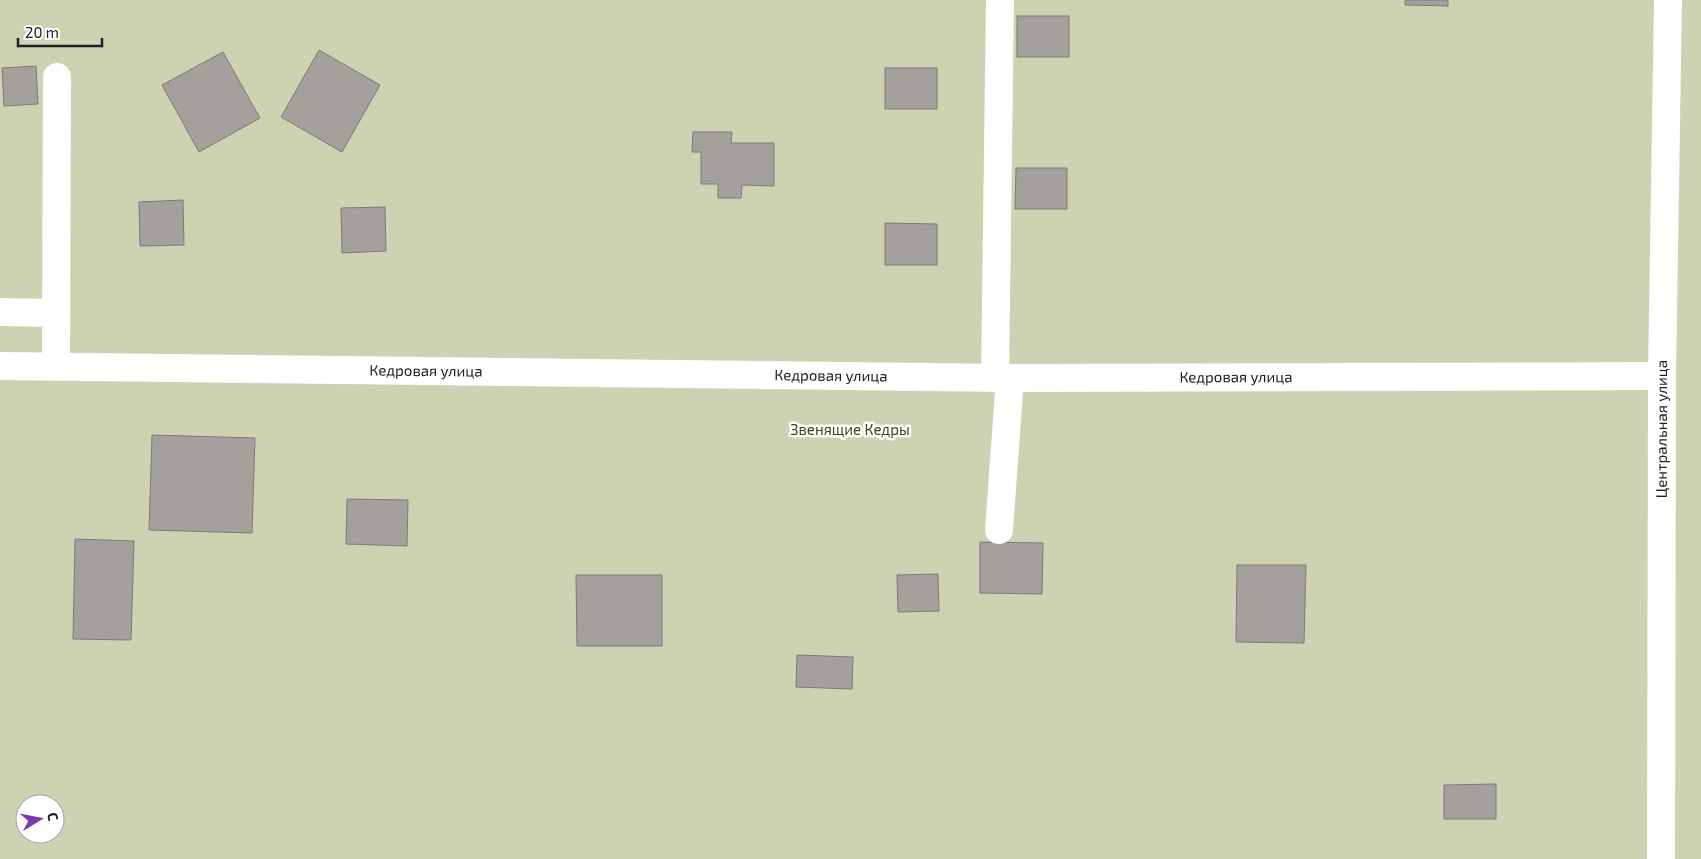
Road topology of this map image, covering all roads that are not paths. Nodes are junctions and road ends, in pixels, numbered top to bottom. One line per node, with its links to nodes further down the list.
1 (1000, 0): 9 (street)
2 (1668, 0): 8 (street, Центральная улица)
3 (57, 76): 5 (street)
4 (0, 312): 5 (street)
5 (56, 313): 7 (street)
6 (0, 366): 7 (street, Кедровая улица)
7 (56, 366): 9 (street, Кедровая улица)
8 (1662, 376): 9 (street, Кедровая улица); 11 (street, Центральная улица)
9 (1002, 378): 10 (street)
10 (1000, 530)
11 (1661, 859)

